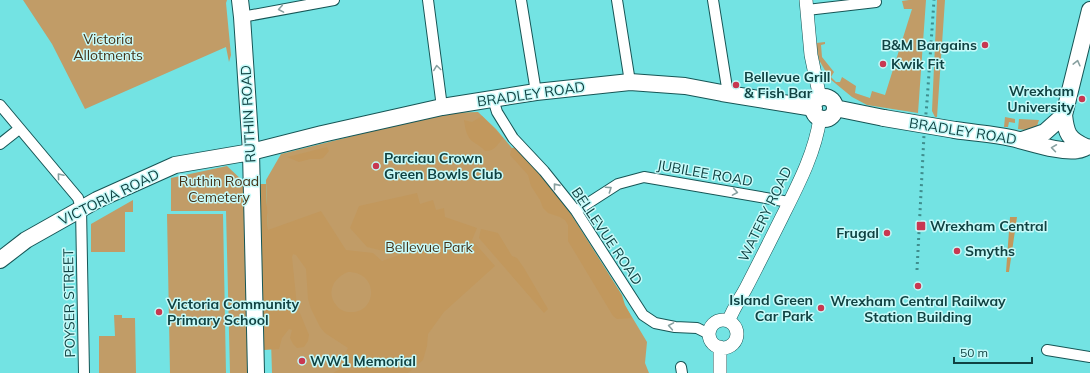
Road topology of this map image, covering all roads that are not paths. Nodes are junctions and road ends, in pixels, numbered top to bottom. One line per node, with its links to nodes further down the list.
1 (240, 0): 10 (main road, RUTHIN ROAD)
2 (334, 0): 10 (street, one-way to 10)
3 (428, 0): 16 (street, one-way to 3)
4 (521, 0): 12 (street)
5 (617, 0): 11 (street)
6 (713, 0): 13 (street)
7 (870, 2): 8 (street)
8 (806, 5): 17 (street, WATERY ROAD)
9 (1090, 10): 18 (main road, one-way to 9)
10 (242, 17): 23 (main road, RUTHIN ROAD)
11 (630, 82): 12 (main road, BRADLEY ROAD); 13 (main road, BRADLEY ROAD)
12 (536, 92): 14 (main road, BRADLEY ROAD)
13 (728, 94): 17 (main road, BRADLEY ROAD)
14 (493, 99): 16 (main road, BRADLEY ROAD); 26 (street, BELLEVUE ROAD, one-way to 14)
15 (0, 104): 19 (street)
16 (442, 107): 23 (main road, BRADLEY ROAD)
17 (818, 108): 20 (main road, BRADLEY ROAD, bridge); 24 (street, WATERY ROAD)
18 (1064, 114): 20 (main road); 22 (main road)
19 (19, 129): 21 (street); 25 (street, one-way to 19)
20 (1022, 140): 22 (main road, BRADLEY ROAD, one-way to 20)
21 (0, 144)
22 (1088, 147)
23 (251, 152): 25 (main road, VICTORIA ROAD); 34 (main road, RUTHIN ROAD)
24 (789, 202): 26 (street, JUBILEE ROAD, one-way to 24); 28 (street, WATERY ROAD)
25 (82, 208): 27 (main road, VICTORIA ROAD); 33 (street, POYSER STREET)
26 (576, 211): 29 (street, BELLEVUE ROAD, one-way to 26)
27 (0, 260)
28 (728, 320): 29 (street); 30 (street)
29 (709, 334): 30 (street)
30 (720, 348): 35 (street)
31 (1047, 350): 32 (street)
32 (1090, 358)
33 (84, 373)
34 (256, 373)
35 (720, 373)

